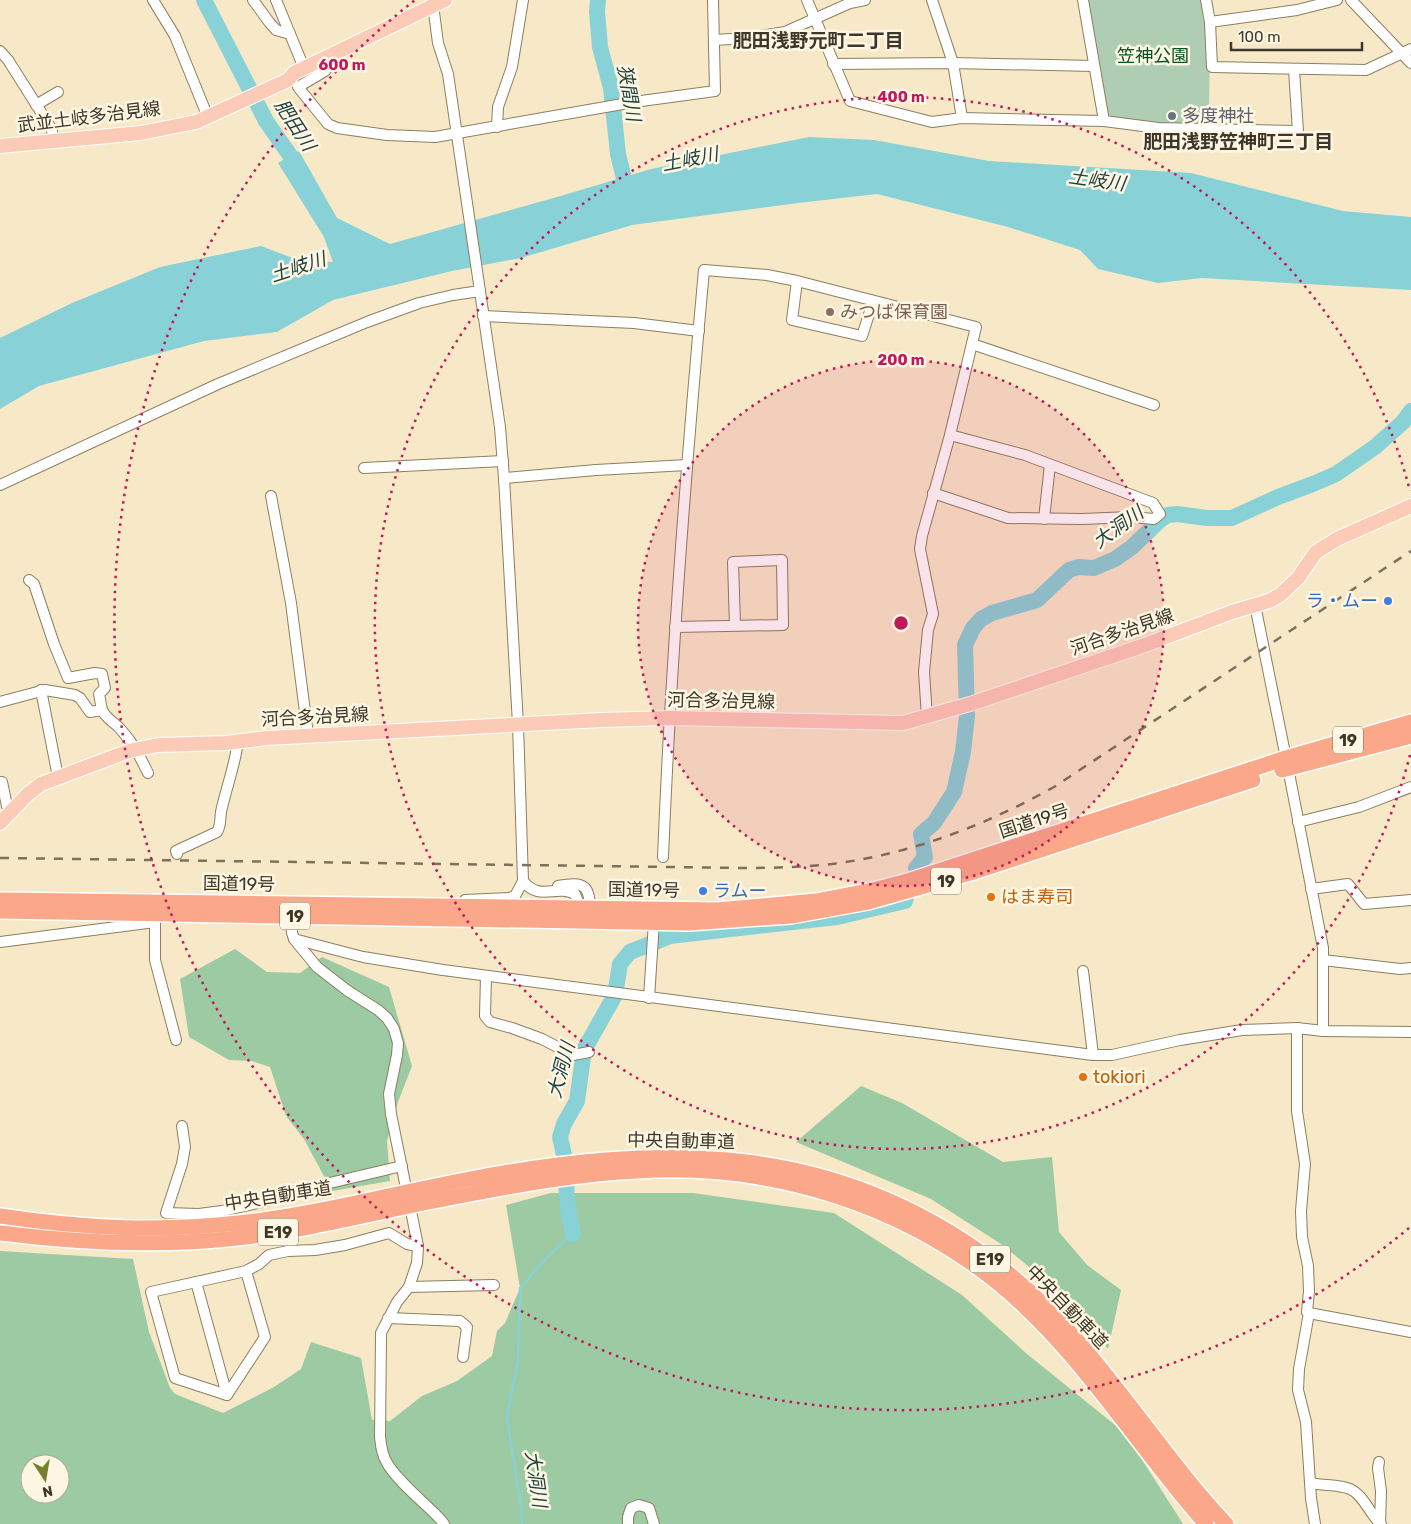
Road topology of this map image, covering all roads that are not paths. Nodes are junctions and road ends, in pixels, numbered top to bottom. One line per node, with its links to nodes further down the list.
1 (153, 0): 29 (street)
2 (254, 0): 16 (street)
3 (276, 0): 16 (street)
4 (523, 0): 32 (street)
5 (713, 0): 17 (street)
6 (807, 0): 14 (street)
7 (865, 0): 14 (street)
8 (932, 0): 21 (street)
9 (1083, 0): 24 (street)
10 (1206, 0): 15 (street)
11 (1337, 0): 15 (street)
12 (1351, 0): 19 (street)
13 (437, 2): 20 (main road, 武並土岐多治見線); 33 (street)
14 (813, 18): 17 (street); 23 (street)
15 (1210, 22): 25 (street)
16 (290, 34): 26 (street)
17 (714, 40): 32 (street)
18 (0, 51): 28 (street)
19 (1406, 51): 22 (street); 25 (street)
20 (328, 57): 26 (main road, 武並土岐多治見線); 33 (street)
21 (954, 63): 23 (street); 24 (street); 30 (street)
22 (1411, 63)
23 (833, 64): 30 (street)
24 (1094, 66): 31 (street)
25 (1294, 70): 31 (street)
26 (293, 73): 29 (main road, 武並土岐多治見線)
27 (58, 92): 28 (street)
28 (36, 105): 34 (street)
29 (210, 110): 34 (main road, 武並土岐多治見線)
30 (962, 118): 31 (street)
31 (1104, 121)
32 (497, 127): 33 (street)
33 (456, 134): 37 (street)
34 (54, 142): 35 (main road, 武並土岐多治見線)
35 (0, 146)
36 (797, 281): 38 (street); 38 (street); 40 (street)
37 (480, 292): 39 (street); 49 (street)
38 (873, 302): 41 (street)
39 (483, 316): 40 (street); 44 (street)
40 (699, 330): 45 (street)
41 (972, 344): 42 (street); 43 (street)
42 (1154, 405)
43 (950, 435): 46 (street); 50 (street)
44 (503, 461): 47 (street); 48 (street)
45 (687, 465): 48 (street); 57 (street)
46 (1050, 465): 53 (street); 53 (street)
47 (364, 468)
48 (504, 478): 64 (street)
49 (0, 485)
50 (933, 493): 53 (street); 61 (street)
51 (271, 496): 65 (street)
52 (1411, 506): 55 (main road, 河合多治見線)
53 (1044, 519)
54 (29, 580): 60 (street)
55 (1255, 606): 61 (main road, 河合多治見線); 69 (street)
56 (734, 626): 56 (street); 57 (street)
57 (675, 627): 62 (street)
58 (41, 690): 59 (street); 60 (street); 71 (street)
59 (0, 702)
60 (102, 710): 68 (street)
61 (927, 717): 62 (main road, 河合多治見線)
62 (668, 718): 64 (main road, 河合多治見線); 78 (street)
63 (1411, 722): 69 (highway, 国道19号 / 19)
64 (518, 724): 65 (main road, 河合多治見線); 79 (street)
65 (308, 736): 67 (main road, 河合多治見線)
66 (1411, 736): 69 (highway, 国道19号 / 19)
67 (238, 741): 68 (main road, 河合多治見線); 77 (street)
68 (137, 749): 70 (street); 71 (main road, 河合多治見線)
69 (1287, 763): 76 (street); 87 (highway, 国道19号 / 19); 89 (highway, 国道19号 / 19)
70 (148, 773)
71 (58, 777): 74 (main road, 河合多治見線)
72 (2, 782): 74 (street)
73 (1411, 787): 76 (street)
74 (11, 812): 75 (main road, 河合多治見線)
75 (0, 822)
76 (1298, 822): 81 (street)
77 (177, 854)
78 (663, 857)
79 (524, 865): 80 (street); 87 (street)
80 (524, 881): 84 (street); 87 (street)
81 (1311, 889): 83 (street); 92 (street)
82 (0, 900): 88 (highway, 国道19号 / 19)
83 (1411, 900)
84 (434, 905): 85 (highway, 国道19号 / 19); 87 (highway, 国道19号 / 19)
85 (290, 910): 87 (highway, 国道19号 / 19); 88 (highway, 国道19号 / 19); 90 (street)
86 (0, 911): 88 (highway, 国道19号 / 19)
87 (587, 912): 89 (highway, 国道19号 / 19)
88 (156, 913): 91 (street); 100 (street)
89 (654, 930): 96 (street)
90 (294, 939): 95 (street); 105 (street)
91 (0, 942)
92 (1324, 960): 93 (street); 98 (street)
93 (1411, 968)
94 (1083, 972): 102 (street)
95 (486, 976): 96 (street); 101 (street)
96 (649, 998): 102 (street)
97 (1297, 1028): 98 (street); 102 (street); 116 (street)
98 (1323, 1031): 99 (street)
99 (1411, 1032)
100 (176, 1040)
101 (584, 1053)
102 (1093, 1055)
103 (182, 1126): 105 (street)
104 (657, 1163): 106 (highway, 中央自動車道 / E19); 126 (highway, 中央自動車道 / E19); 127 (highway, 中央自動車道 / E19)
105 (402, 1166): 107 (street)
106 (552, 1173): 108 (highway, 中央自動車道 / E19); 110 (highway, 中央自動車道 / E19)
107 (405, 1183)
108 (0, 1216)
109 (412, 1216): 111 (street)
110 (0, 1233)
111 (418, 1246): 112 (street); 115 (street)
112 (246, 1271): 113 (street); 120 (street)
113 (196, 1282): 120 (street); 120 (street)
114 (494, 1285): 115 (street)
115 (409, 1286): 117 (street)
116 (1309, 1312): 118 (street); 122 (street)
117 (388, 1318): 119 (street); 123 (street)
118 (1411, 1332)
119 (463, 1357)
120 (227, 1395)
121 (1379, 1462): 129 (street)
122 (1312, 1483): 128 (street); 129 (street)
123 (444, 1524)
124 (628, 1524): 125 (street)
125 (654, 1524)
126 (1206, 1524)
127 (1226, 1524)
128 (1315, 1524)
129 (1381, 1524)

